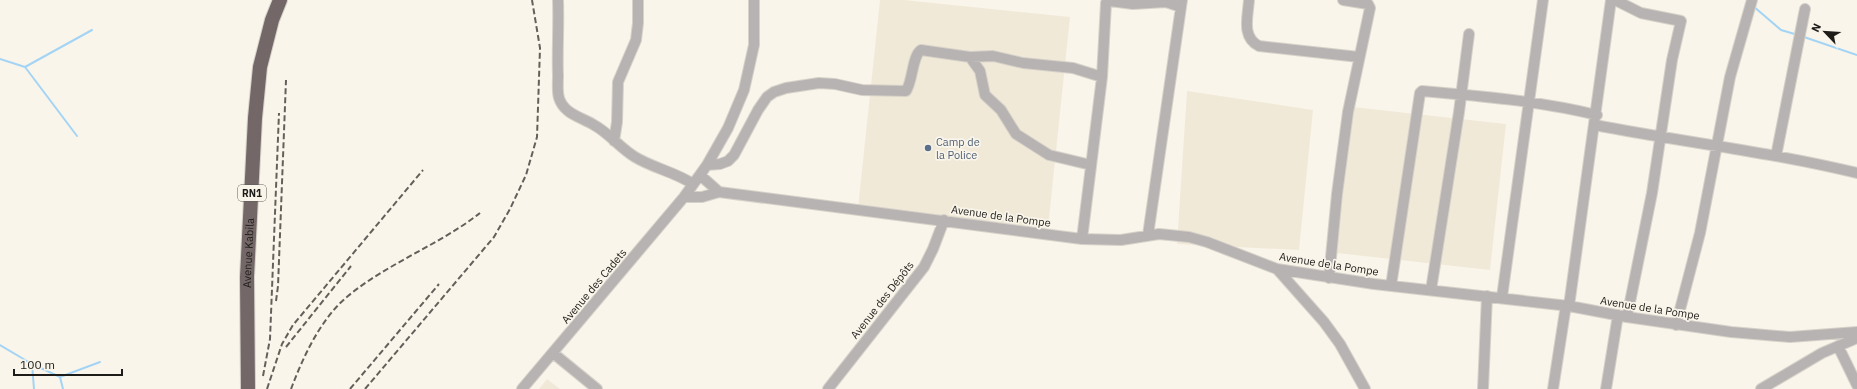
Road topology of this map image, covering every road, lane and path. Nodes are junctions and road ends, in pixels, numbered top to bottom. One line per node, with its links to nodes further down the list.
1 (280, 0): 48 (highway, Avenue Kabila / RN1)
2 (558, 0): 21 (street)
3 (638, 0): 21 (street)
4 (754, 0): 24 (street, Avenue des Cadets)
5 (1249, 0): 15 (street)
6 (1342, 0): 15 (street)
7 (1543, 0): 18 (street)
8 (1611, 0): 19 (street)
9 (1615, 0): 20 (street)
10 (1752, 0): 22 (street)
11 (1182, 3): 16 (street); 32 (street)
12 (1805, 9): 23 (street)
13 (1469, 34): 17 (street)
14 (970, 57): 16 (street); 24 (street); 25 (street)
15 (1359, 57): 35 (street)
16 (1102, 77): 25 (street)
17 (1462, 94): 18 (street); 36 (street); 37 (street)
18 (1529, 102): 19 (street); 39 (street)
19 (1596, 120): 20 (street); 40 (street)
20 (1661, 138): 22 (street); 41 (street)
21 (614, 141): 28 (street)
22 (1716, 146): 23 (street); 42 (street)
23 (1776, 156): 26 (street)
24 (707, 165): 27 (street, Avenue des Cadets)
25 (1091, 165): 33 (street)
26 (1857, 173)
27 (700, 175): 28 (street, Avenue des Cadets); 29 (street)
28 (693, 184): 30 (street, Avenue des Cadets)
29 (719, 192): 30 (street, Avenue de la Pompe); 31 (street, Avenue de la Pompe)
30 (684, 197): 46 (street, Avenue des Cadets)
31 (944, 220): 33 (street, Avenue de la Pompe); 51 (street, Avenue des Dépôts)
32 (1148, 235): 33 (street, Avenue de la Pompe); 34 (street, Avenue de la Pompe)
33 (1082, 239)
34 (1277, 269): 35 (street, Avenue de la Pompe); 52 (street)
35 (1329, 278): 36 (street, Avenue de la Pompe)
36 (1390, 286): 37 (street, Avenue de la Pompe)
37 (1431, 290): 38 (street, Avenue de la Pompe)
38 (1487, 296): 39 (street, Avenue de la Pompe); 53 (street)
39 (1502, 297): 40 (street, Avenue de la Pompe)
40 (1568, 305): 41 (street, Avenue de la Pompe); 54 (street)
41 (1622, 316): 42 (street, Avenue de la Pompe); 55 (street)
42 (1676, 325): 43 (street, Avenue de la Pompe)
43 (1857, 332)
44 (1857, 338): 45 (street)
45 (1838, 346): 47 (street); 56 (street)
46 (553, 353): 49 (street, Avenue des Cadets); 50 (street)
47 (1857, 385)
48 (248, 389)
49 (522, 389)
50 (597, 389)
51 (828, 389)
52 (1365, 389)
53 (1483, 389)
54 (1553, 389)
55 (1606, 389)
56 (1761, 389)

